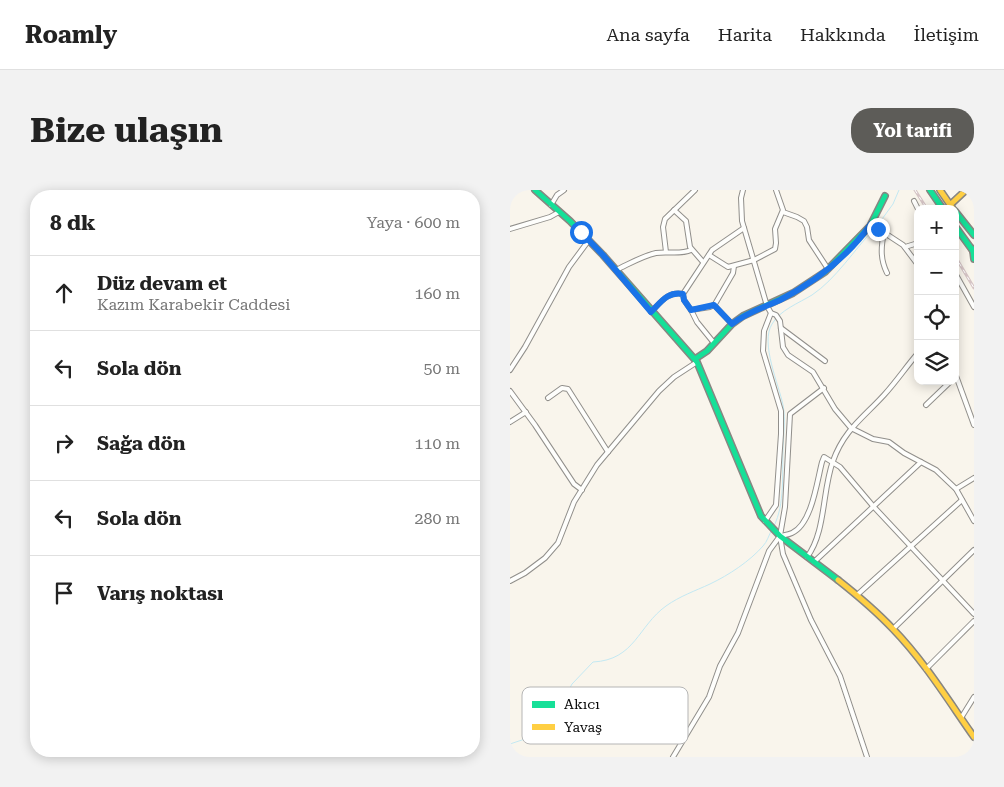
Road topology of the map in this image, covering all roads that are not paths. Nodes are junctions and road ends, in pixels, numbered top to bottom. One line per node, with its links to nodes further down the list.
1 (535, 190): 13 (street)
2 (564, 190): 13 (street)
3 (695, 190): 18 (street)
4 (743, 190): 23 (street)
5 (776, 190): 20 (street)
6 (930, 190): 15 (street)
7 (940, 190): 16 (street)
8 (966, 190): 17 (street)
9 (972, 190): 10 (street)
10 (974, 194)
11 (885, 196): 22 (street)
12 (914, 201): 14 (street)
13 (551, 205): 19 (street)
14 (916, 205)
15 (940, 205)
16 (951, 205)
17 (955, 205)
18 (674, 210): 31 (street); 33 (street)
19 (559, 212): 24 (street); 28 (street)
20 (783, 212): 37 (street); 40 (street)
21 (959, 216): 27 (street)
22 (873, 225): 26 (street); 40 (street)
23 (744, 228): 34 (street); 37 (street)
24 (510, 229)
25 (959, 231): 32 (street)
26 (884, 232): 30 (street); 42 (street)
27 (974, 235)
28 (589, 240): 41 (street); 57 (street)
29 (914, 244): 30 (street)
30 (905, 247): 35 (street)
31 (691, 250): 33 (street); 38 (street)
32 (973, 250): 36 (street)
33 (666, 252): 41 (street)
34 (709, 255): 38 (street); 39 (street)
35 (914, 259)
36 (974, 259)
37 (754, 260): 39 (street); 46 (street)
38 (703, 262): 44 (street)
39 (734, 266): 45 (street)
40 (828, 269): 46 (street)
41 (616, 270): 49 (street)
42 (887, 273)
43 (959, 280): 47 (street)
44 (683, 294): 48 (street); 49 (street)
45 (714, 305): 48 (street); 51 (street)
46 (767, 306): 50 (street); 51 (street)
47 (974, 307)
48 (691, 310): 53 (street)
49 (651, 312): 55 (street)
50 (774, 314): 52 (street); 76 (street)
51 (732, 324): 53 (street)
52 (781, 328): 56 (street); 60 (street)
53 (714, 343): 55 (street)
54 (914, 358): 67 (street)
55 (696, 361): 68 (street); 76 (street)
56 (825, 362)
57 (510, 370)
58 (959, 384): 66 (street)
59 (947, 385): 63 (street)
60 (824, 388): 67 (street); 78 (street)
61 (510, 391): 64 (street)
62 (548, 398): 68 (street)
63 (926, 405)
64 (526, 412): 65 (street); 72 (street)
65 (510, 422)
66 (974, 425)
67 (851, 428): 69 (street); 70 (street)
68 (608, 452): 72 (street)
69 (832, 462): 75 (street); 78 (street); 81 (street)
70 (921, 462): 73 (street); 75 (street)
71 (974, 478): 73 (street)
72 (582, 490): 83 (street)
73 (956, 490): 74 (street)
74 (962, 500): 77 (street); 79 (street)
75 (874, 506): 79 (street); 82 (street)
76 (765, 520): 78 (street)
77 (974, 521)
78 (780, 536): 81 (street); 92 (street); 96 (street)
79 (912, 546): 84 (street); 85 (street)
80 (974, 550): 84 (street)
81 (807, 557): 82 (street)
82 (814, 562): 85 (street)
83 (510, 581)
84 (943, 581): 86 (street); 88 (street)
85 (857, 596): 88 (street)
86 (974, 614)
87 (974, 621): 89 (street)
88 (893, 629): 89 (street)
89 (926, 669): 91 (street)
90 (974, 697): 91 (street)
91 (961, 718): 93 (street)
92 (688, 733)
93 (974, 738)
94 (682, 744): 95 (street)
95 (675, 756)
96 (867, 757)

